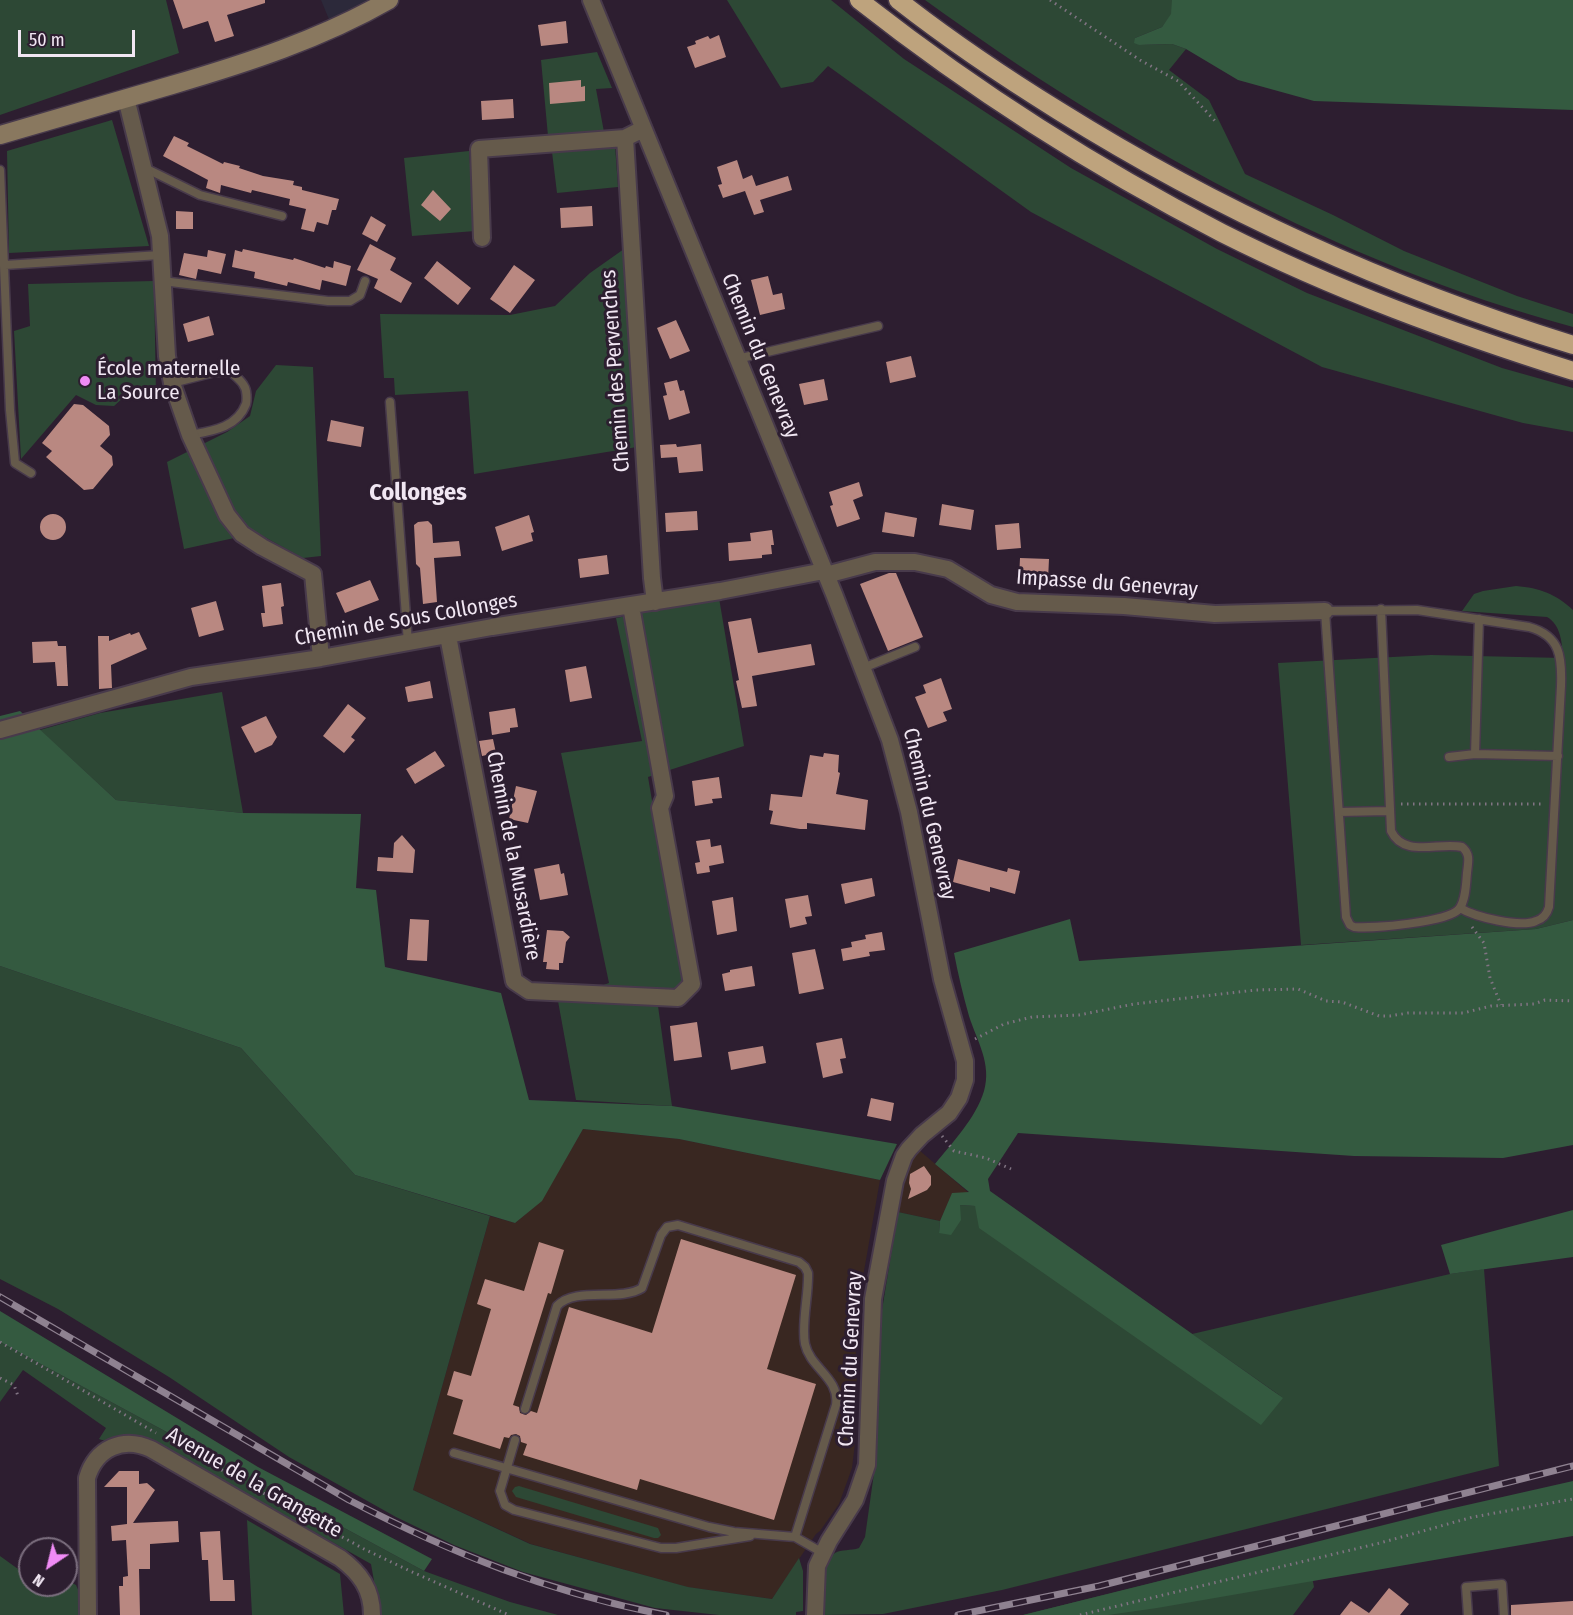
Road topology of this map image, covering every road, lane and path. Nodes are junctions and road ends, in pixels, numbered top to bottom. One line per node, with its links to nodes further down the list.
1 (389, 0): 6 (main road)
2 (591, 0): 8 (street, Chemin du Genevray)
3 (859, 0): 22 (highway)
4 (898, 0): 20 (highway)
5 (1050, 0): 7 (path)
6 (126, 98): 9 (main road); 11 (street)
7 (1216, 122)
8 (644, 129): 10 (street); 21 (street, Chemin du Genevray)
9 (0, 135)
10 (625, 138): 14 (street); 28 (street, Chemin des Pervenches)
11 (145, 168): 13 (lane); 15 (street)
12 (0, 170): 16 (lane)
13 (282, 216)
14 (482, 237)
15 (160, 255): 16 (lane); 17 (street)
16 (4, 265): 26 (lane)
17 (162, 281): 18 (lane); 23 (street)
18 (365, 281)
19 (878, 326): 21 (lane)
20 (1573, 345)
21 (737, 359): 27 (street, Chemin du Genevray)
22 (1573, 371)
23 (172, 383): 25 (street); 25 (lane)
24 (390, 402): 34 (lane)
25 (190, 435): 36 (street)
26 (31, 473)
27 (825, 573): 28 (street, Chemin de Sous Collonges); 31 (street, Impasse du Genevray); 37 (street, Chemin du Genevray)
28 (655, 602): 29 (street, Chemin de Sous Collonges)
29 (631, 606): 33 (street, Chemin de Sous Collonges); 33 (street, Chemin de la Musardière)
30 (1381, 609): 31 (lane); 32 (lane); 43 (lane)
31 (1325, 611): 44 (lane)
32 (1479, 619): 39 (lane); 40 (lane)
33 (448, 636): 34 (street, Chemin de Sous Collonges)
34 (408, 643): 36 (street, Chemin de Sous Collonges)
35 (915, 647): 37 (lane)
36 (321, 658): 38 (street, Chemin de Sous Collonges)
37 (863, 668): 48 (street, Chemin du Genevray)
38 (0, 730)
39 (1475, 754): 40 (lane); 41 (lane)
40 (1558, 756): 42 (lane)
41 (1449, 757)
42 (1555, 804): 43 (path); 45 (lane)
43 (1389, 808): 44 (lane); 45 (lane)
44 (1339, 812): 45 (lane)
45 (1460, 908): 47 (path)
46 (1573, 1001): 47 (path)
47 (1501, 1005): 48 (path)
48 (962, 1048): 49 (street, Chemin du Genevray)
49 (934, 1125): 50 (path); 63 (street, Chemin du Genevray)
50 (1011, 1169)
51 (0, 1342): 55 (path)
52 (0, 1378): 53 (path)
53 (18, 1395)
54 (525, 1409): 62 (lane)
55 (162, 1436)
56 (515, 1440): 59 (lane)
57 (454, 1453): 59 (lane)
58 (202, 1458): 66 (path)
59 (507, 1468): 61 (lane); 61 (lane)
60 (1573, 1498): 68 (path)
61 (760, 1534): 62 (lane)
62 (795, 1537): 63 (lane)
63 (822, 1553): 67 (street, Chemin du Genevray)
64 (88, 1615): 65 (street, Avenue de la Grangette)
65 (372, 1615)
66 (509, 1615)
67 (815, 1615)
68 (1080, 1615)
69 (1468, 1615): 70 (lane)
70 (1504, 1615)

